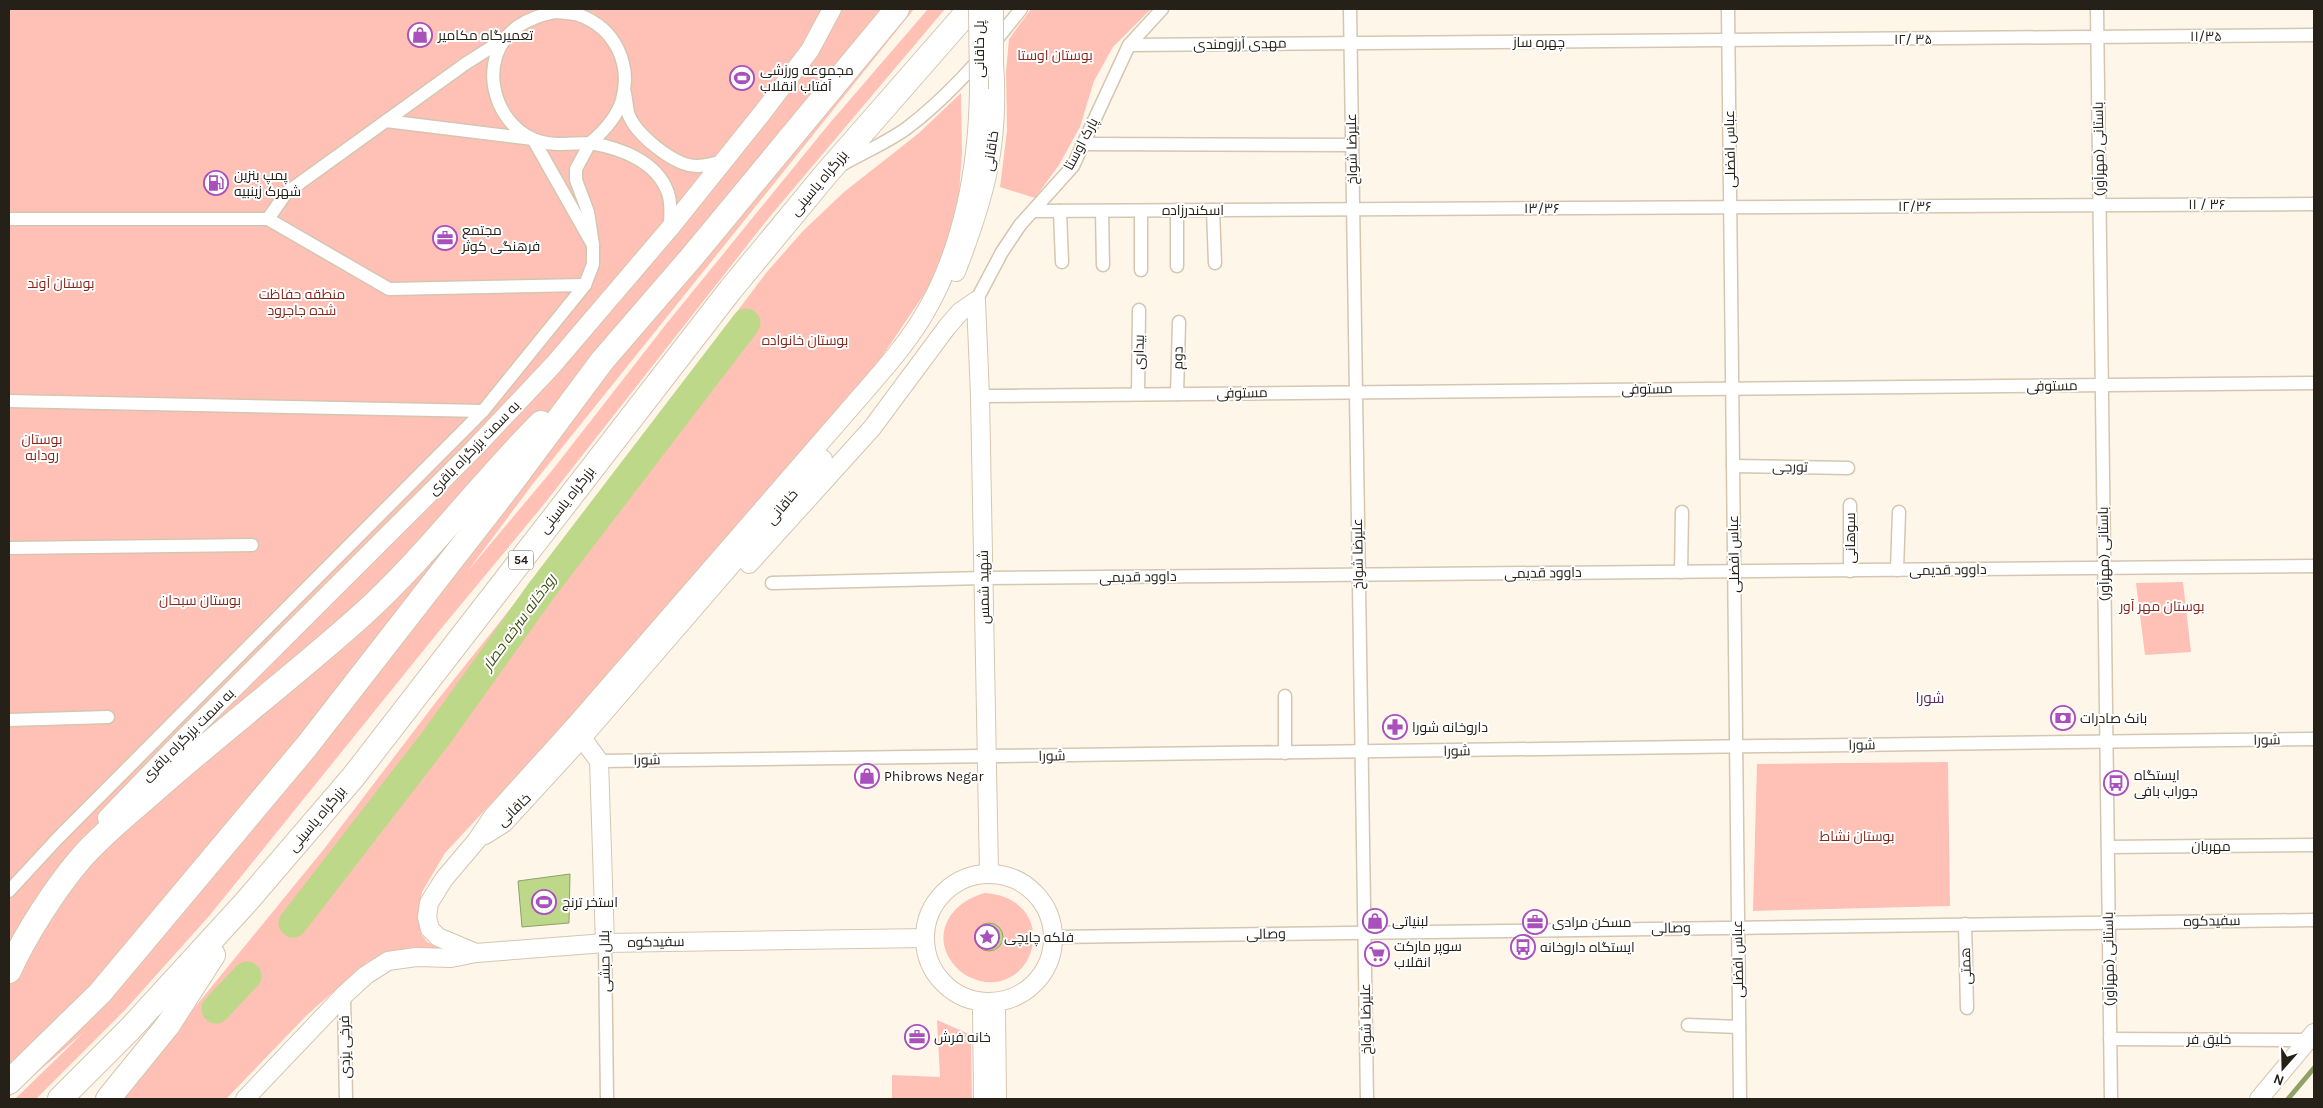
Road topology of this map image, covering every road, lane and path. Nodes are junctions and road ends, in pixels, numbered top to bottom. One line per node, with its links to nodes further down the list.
1 (832, 9): 25 (main road, به سمت بزرگراه باقری)
2 (898, 9): 50 (highway)
3 (970, 9): 26 (highway, بزرگراه یاسینی / 54)
4 (978, 9): 19 (main road, پل خاقانی, bridge)
5 (994, 9): 17 (main road, پل خاقانی, bridge)
6 (1022, 9): 26 (street)
7 (1162, 9): 16 (street, پارک اوستا)
8 (1350, 9): 15 (street, علیرضا شواخ)
9 (1728, 9): 14 (street, عباس افضلی)
10 (2097, 9): 13 (street, باستانی (مهرآور))
11 (510, 35): 18 (street); 20 (street); 21 (street)
12 (2314, 35): 13 (street, ۱۱/۳۵)
13 (2098, 37): 14 (street, ۱۲/ ۳۵); 28 (street, باستانی (مهرآور))
14 (1728, 40): 15 (street, چهره ساز); 29 (street, عباس افضلی)
15 (1350, 43): 16 (street, مهدی آرزومندی); 24 (street, علیرضا شواخ)
16 (1129, 45): 23 (street, پارک اوستا)
17 (994, 63): 79 (main road, خاقانی)
18 (624, 88): 22 (street); 25 (street)
19 (979, 89): 87 (main road, خاقانی)
20 (386, 121): 21 (street); 38 (street)
21 (533, 139): 22 (street); 40 (street)
22 (590, 143): 39 (street); 40 (street)
23 (1083, 144): 24 (street); 33 (street, پارک اوستا)
24 (1352, 145): 30 (street, علیرضا شواخ)
25 (724, 161): 39 (main road, به سمت بزرگراه باقری)
26 (826, 174): 93 (highway, بزرگراه یاسینی / 54)
27 (2314, 204): 28 (street, ۱۱ / ۳۶)
28 (2100, 205): 29 (street, ۱۲/۳۶); 52 (street, باستانی (مهرآور))
29 (1730, 207): 30 (street, ۱۳/۳۶); 53 (street, عباس افضلی)
30 (1353, 209): 32 (street, اسکندرزاده); 54 (street, علیرضا شواخ)
31 (1177, 210): 32 (street, اسکندرزاده); 36 (street, اسکندرزاده); 44 (street)
32 (1213, 210): 42 (street)
33 (1033, 211): 34 (street, اسکندرزاده); 47 (street, پارک اوستا)
34 (1060, 211): 35 (street, اسکندرزاده); 41 (street)
35 (1102, 211): 36 (street, اسکندرزاده); 43 (street)
36 (1141, 211): 45 (street)
37 (9, 220): 38 (street)
38 (268, 220): 46 (street)
39 (670, 228): 90 (main road, به سمت بزرگراه باقری)
40 (593, 244): 46 (street)
41 (1062, 262)
42 (1215, 263)
43 (1103, 265)
44 (1177, 266)
45 (1142, 270)
46 (585, 285): 59 (street)
47 (976, 301): 57 (main road, شهید شمس); 79 (main road)
48 (1139, 310): 55 (street, بیداری)
49 (1179, 322): 56 (street, دوم)
50 (602, 361): 90 (highway); 111 (highway)
51 (2314, 383): 52 (street, مستوفی)
52 (2102, 385): 53 (street, مستوفی); 68 (street, باستانی (مهرآور))
53 (1732, 388): 54 (street, مستوفی); 60 (street, عباس افضلی)
54 (1356, 392): 56 (street, مستوفی); 73 (street, علیرضا شواخ)
55 (1138, 394): 56 (street, مستوفی); 57 (street, مستوفی)
56 (1177, 394)
57 (980, 396): 74 (main road, شهید شمس)
58 (9, 401): 59 (street)
59 (483, 411): 92 (street)
60 (1733, 466): 61 (street, تورجی); 72 (street, عباس افضلی)
61 (1848, 468)
62 (1850, 505): 70 (street, سوهانی)
63 (1682, 512): 71 (street)
64 (1899, 512): 69 (street)
65 (252, 545): 66 (street)
66 (9, 548)
67 (2314, 566): 68 (street, داوود قدیمی)
68 (2104, 568): 69 (street, داوود قدیمی); 81 (street, باستانی (مهرآور))
69 (1897, 570): 70 (street, داوود قدیمی)
70 (1850, 571): 72 (street, داوود قدیمی)
71 (1681, 572): 72 (street, داوود قدیمی); 73 (street, داوود قدیمی)
72 (1734, 572): 82 (street, عباس افضلی)
73 (1359, 575): 74 (street, داوود قدیمی); 83 (street, علیرضا شواخ)
74 (984, 578): 75 (street, داوود قدیمی); 85 (main road, شهید شمس)
75 (772, 583)
76 (1285, 696): 84 (street)
77 (108, 717): 78 (street)
78 (9, 720)
79 (582, 738): 86 (main road); 87 (main road, خاقانی)
80 (2314, 739): 81 (street, شورا)
81 (2106, 742): 82 (street, شورا); 89 (street, باستانی (مهرآور))
82 (1736, 747): 83 (street, شورا); 97 (street, عباس افضلی)
83 (1362, 752): 84 (street, شورا); 98 (street, علیرضا شواخ)
84 (1285, 753): 85 (street, شورا)
85 (987, 756): 86 (street, شورا); 91 (main road, شهید شمس)
86 (599, 761): 101 (main road, بلال حبشی)
87 (477, 840): 102 (main road)
88 (2314, 845): 89 (street, مهربان)
89 (2108, 847): 95 (street, باستانی (مهرآور))
90 (82, 857): 103 (highway)
91 (990, 874): 99 (main road); 100 (main road)
92 (9, 891)
93 (247, 901): 112 (highway, بزرگراه یاسینی / 54); 113 (highway)
94 (2314, 920): 95 (street, سفیدکوه)
95 (2109, 923): 96 (street, وصالی); 110 (street, باستانی (مهرآور))
96 (1965, 924): 97 (street, وصالی); 106 (street, همتی)
97 (1738, 928): 98 (street, وصالی); 108 (street, عباس افضلی)
98 (1364, 933): 99 (street, وصالی); 119 (street, علیرضا شواخ)
99 (1054, 937): 105 (main road)
100 (925, 938): 101 (main road, سفیدکوه); 105 (main road)
101 (605, 943): 102 (main road, سفیدکوه); 116 (street, بلال حبشی)
102 (476, 952): 104 (main road, سفیدکوه)
103 (13, 962)
104 (344, 995): 114 (main road); 115 (street, فرخی یزدی)
105 (989, 1004): 117 (main road); 118 (main road)
106 (1967, 1008)
107 (1688, 1025): 108 (street)
108 (1739, 1027): 120 (street, عباس افضلی)
109 (2311, 1036): 110 (street, خلیق فر); 122 (main road)
110 (2110, 1039): 121 (street, باستانی (مهرآور))
111 (9, 1082)
112 (60, 1099)
113 (108, 1099)
114 (244, 1099)
115 (346, 1099)
116 (607, 1099)
117 (983, 1099)
118 (997, 1099)
119 (1367, 1099)
120 (1740, 1099)
121 (2111, 1099)
122 (2259, 1099)

